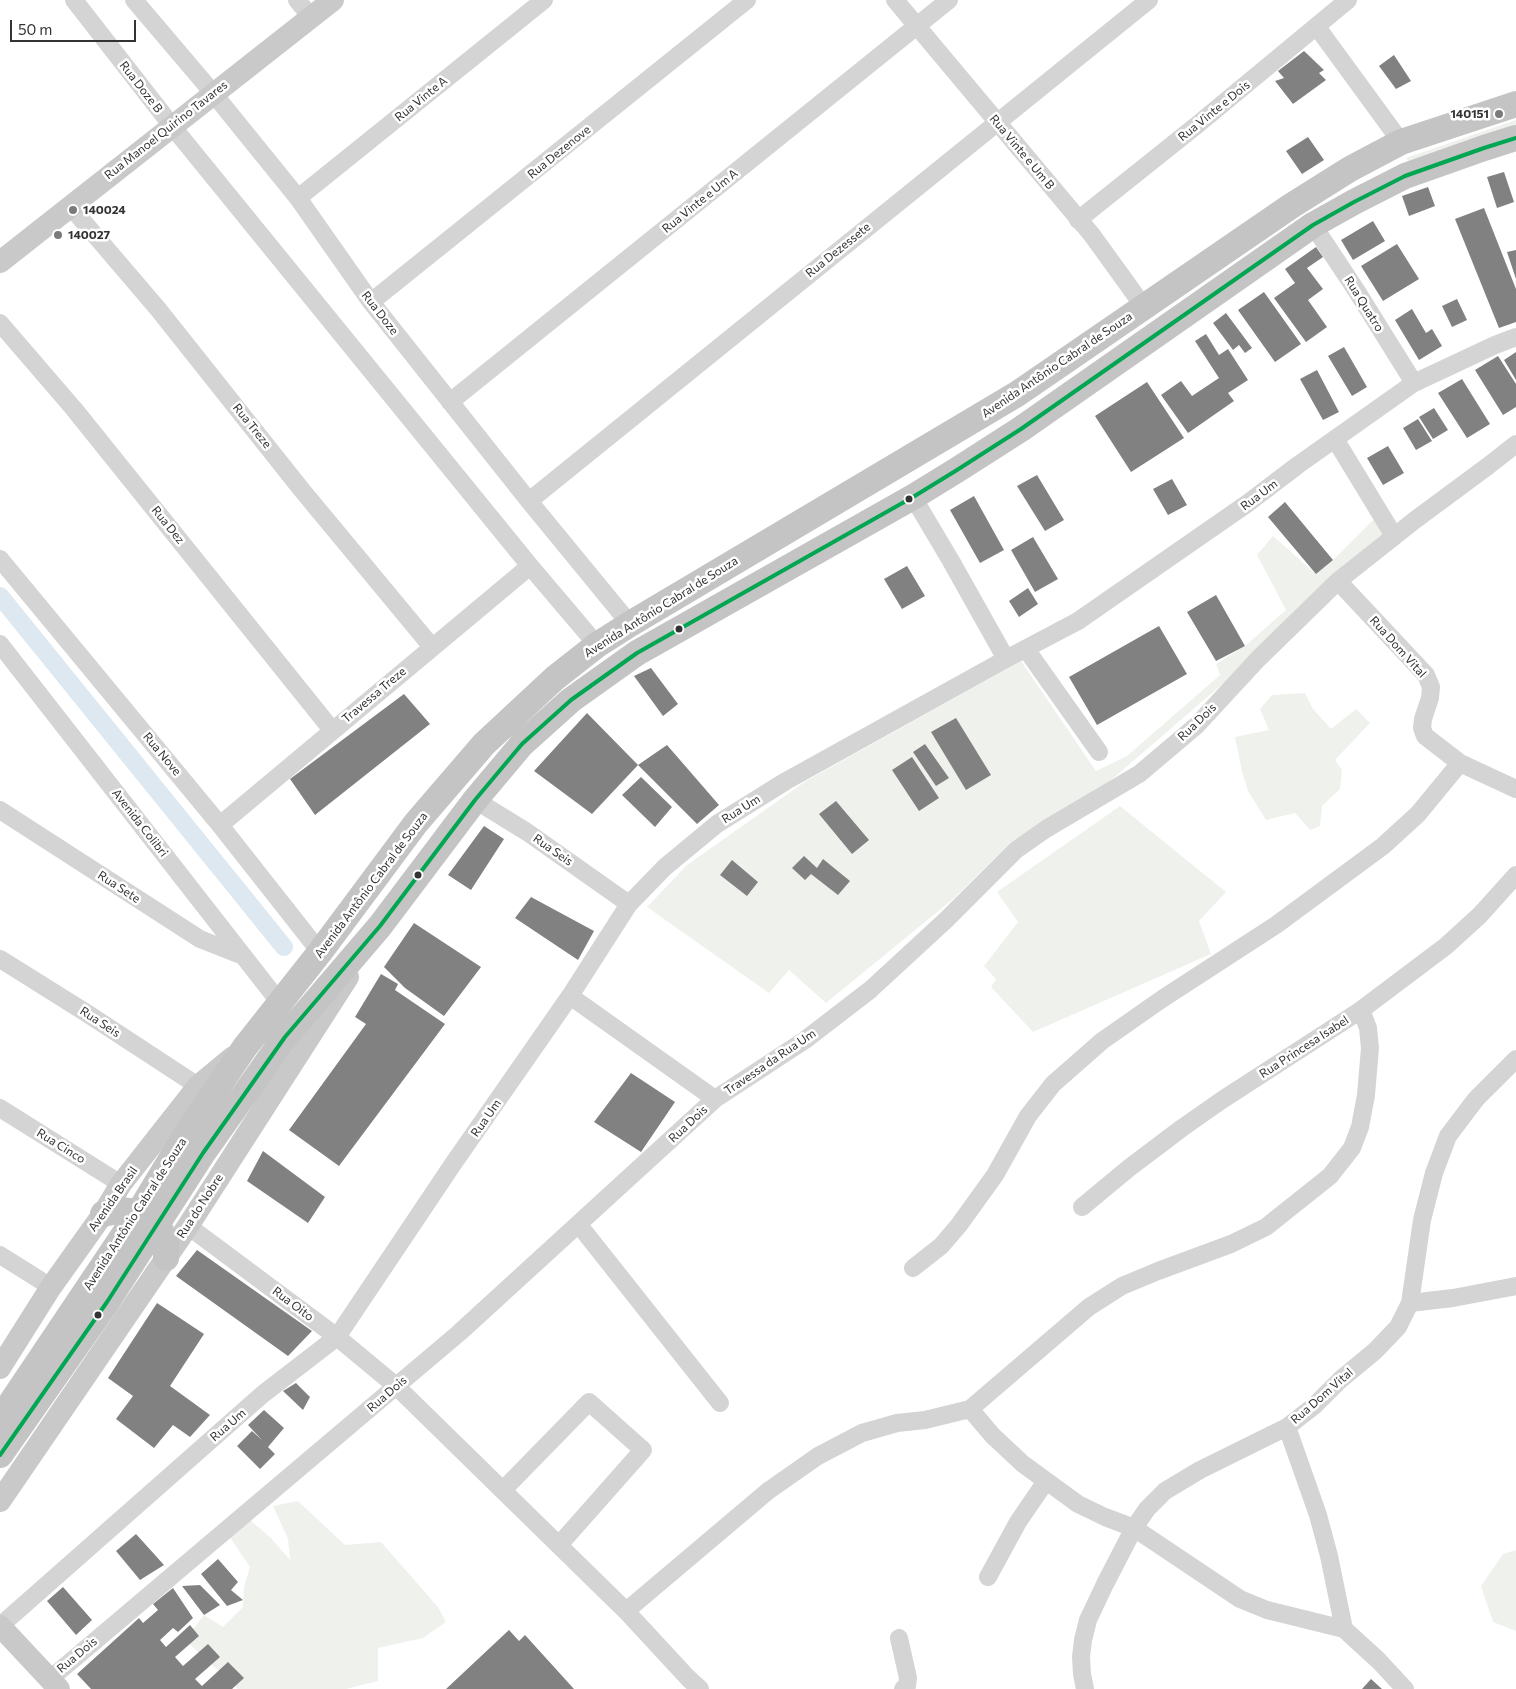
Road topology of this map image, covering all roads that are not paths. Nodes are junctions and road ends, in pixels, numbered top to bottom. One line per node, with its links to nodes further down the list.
1 (74, 0): 16 (street, Rua Doze B)
2 (134, 0): 13 (street, Rua Doze)
3 (332, 0): 10 (main road, Rua Manoel Quirino Tavares)
4 (544, 0): 19 (street, Rua Vinte A)
5 (747, 0): 24 (street, Rua Dezenove)
6 (895, 0): 11 (street, Rua Vinte e Um B)
7 (950, 0): 11 (street, Rua Vinte e Um A)
8 (1148, 0): 15 (street, Rua Dezessete)
9 (1348, 0): 12 (street, Rua Vinte e Dois)
10 (304, 9): 13 (main road, Rua Manoel Quirino Tavares)
11 (916, 26): 15 (street, Rua Vinte e Um B); 29 (street, Rua Vinte e Um A)
12 (1317, 27): 18 (street); 21 (street, Rua Vinte e Dois)
13 (213, 93): 16 (main road, Rua Manoel Quirino Tavares); 19 (street, Rua Doze)
14 (1516, 104): 18 (highway, Avenida Antônio Cabral de Souza)
15 (997, 122): 21 (street, Rua Vinte e Um B); 33 (street, Rua Dezessete)
16 (172, 126): 20 (main road, Rua Manoel Quirino Tavares); 36 (street)
17 (1516, 138): 22 (highway, Avenida Antônio Cabral de Souza)
18 (1401, 142): 25 (highway, Avenida Antônio Cabral de Souza)
19 (298, 198): 24 (street, Rua Doze)
20 (70, 206): 23 (main road, Rua Manoel Quirino Tavares); 41 (street, Rua Treze)
21 (1078, 220): 25 (street, Rua Vinte e Um B)
22 (1314, 225): 28 (street, Rua Quatro); 32 (highway, Avenida Antônio Cabral de Souza)
23 (0, 262)
24 (371, 302): 29 (street, Rua Doze)
25 (1144, 306): 38 (highway, Avenida Antônio Cabral de Souza)
26 (0, 323): 46 (street, Rua Dez)
27 (1516, 337): 28 (street, Rua Um)
28 (1414, 383): 30 (street, Rua Um)
29 (450, 402): 33 (street, Rua Doze)
30 (1335, 439): 34 (street); 42 (street, Rua Um)
31 (1516, 444): 34 (street, Rua Dois)
32 (913, 497): 44 (street); 50 (highway, Avenida Antônio Cabral de Souza)
33 (529, 501): 38 (street, Rua Doze)
34 (1394, 536): 37 (street, Rua Dois)
35 (0, 559): 52 (street, Rua Nove)
36 (530, 566): 40 (street); 41 (street, Travessa Treze)
37 (1338, 581): 48 (street, Rua Dom Vital); 59 (street, Rua Dois)
38 (630, 624): 40 (highway, Avenida Antônio Cabral de Souza)
39 (0, 644): 45 (street, Avenida Colibri)
40 (597, 645): 56 (highway, Avenida Antônio Cabral de Souza)
41 (432, 647): 46 (street, Travessa Treze)
42 (1026, 649): 44 (street, Rua Um); 47 (street)
43 (0, 655): 45 (street)
44 (1006, 659): 54 (street, Rua Um)
45 (17, 666): 57 (street, Avenida Colibri)
46 (332, 730): 52 (street, Travessa Treze)
47 (1099, 752)
48 (1460, 763): 49 (street, Rua Dom Vital); 76 (street)
49 (1516, 789)
50 (475, 800): 54 (street, Rua Seis); 55 (highway, Avenida Antônio Cabral de Souza)
51 (0, 810): 57 (street, Rua Sete)
52 (220, 825): 56 (street, Rua Nove)
53 (1516, 875): 62 (street, Rua Princesa Isabel)
54 (628, 904): 60 (street, Rua Um)
55 (380, 926): 71 (highway, Avenida Antônio Cabral de Souza); 73 (main road, Rua do Nobre)
56 (320, 952): 61 (highway, Avenida Antônio Cabral de Souza)
57 (243, 956): 61 (street, Avenida Colibri)
58 (0, 959): 65 (street, Rua Seis)
59 (870, 990): 66 (street, Travessa da Rua Um)
60 (570, 996): 66 (street, Travessa da Rua Um); 80 (street, Rua Um)
61 (280, 1002): 63 (highway, Avenida Antônio Cabral de Souza)
62 (1361, 1010): 69 (street, Rua Princesa Isabel); 84 (street)
63 (245, 1048): 65 (main road, Avenida Brasil); 71 (highway, Avenida Antônio Cabral de Souza)
64 (1516, 1059): 79 (street, Rua Dom Vital)
65 (198, 1086): 68 (main road, Avenida Brasil)
66 (715, 1099): 72 (street, Rua Dois)
67 (0, 1108): 68 (street, Rua Cinco)
68 (121, 1184): 70 (main road, Avenida Brasil)
69 (1082, 1207)
70 (103, 1214): 71 (highway); 78 (main road, Avenida Brasil)
71 (148, 1218): 75 (highway); 85 (highway, Avenida Antônio Cabral de Souza); 87 (highway, Avenida Antônio Cabral de Souza)
72 (579, 1225): 82 (street, Rua Dois); 83 (street)
73 (188, 1226): 75 (main road, Rua do Nobre); 80 (street, Rua Oito)
74 (0, 1255): 78 (street)
75 (166, 1258): 88 (main road, Rua do Nobre)
76 (912, 1268)
77 (1516, 1286): 79 (street)
78 (51, 1288): 81 (main road, Avenida Brasil)
79 (1410, 1303): 86 (street, Rua Dom Vital)
80 (337, 1337): 82 (street, Rua Oito); 97 (street, Rua Um)
81 (0, 1368)
82 (396, 1386): 90 (street, Rua Oito); 100 (street, Rua Dois)
83 (720, 1404)
84 (970, 1409): 89 (street); 96 (street)
85 (0, 1419)
86 (1286, 1426): 93 (street, Rua Dom Vital); 98 (street)
87 (0, 1455)
88 (14, 1481): 91 (main road, Rua do Nobre); 92 (main road, Rua do Nobre)
89 (1046, 1481): 93 (street); 95 (street)
90 (503, 1490): 94 (street, Rua Oito); 94 (street)
91 (0, 1500)
92 (0, 1518)
93 (1134, 1528): 98 (street); 103 (street, Rua Dom Vital)
94 (559, 1545): 96 (street, Rua Oito)
95 (988, 1578)
96 (626, 1611): 101 (street, Rua Oito)
97 (0, 1626): 100 (main road)
98 (1344, 1629): 104 (street)
99 (899, 1638): 102 (street)
100 (55, 1684)
101 (700, 1689)
102 (903, 1689)
103 (1085, 1689)
104 (1405, 1689)

